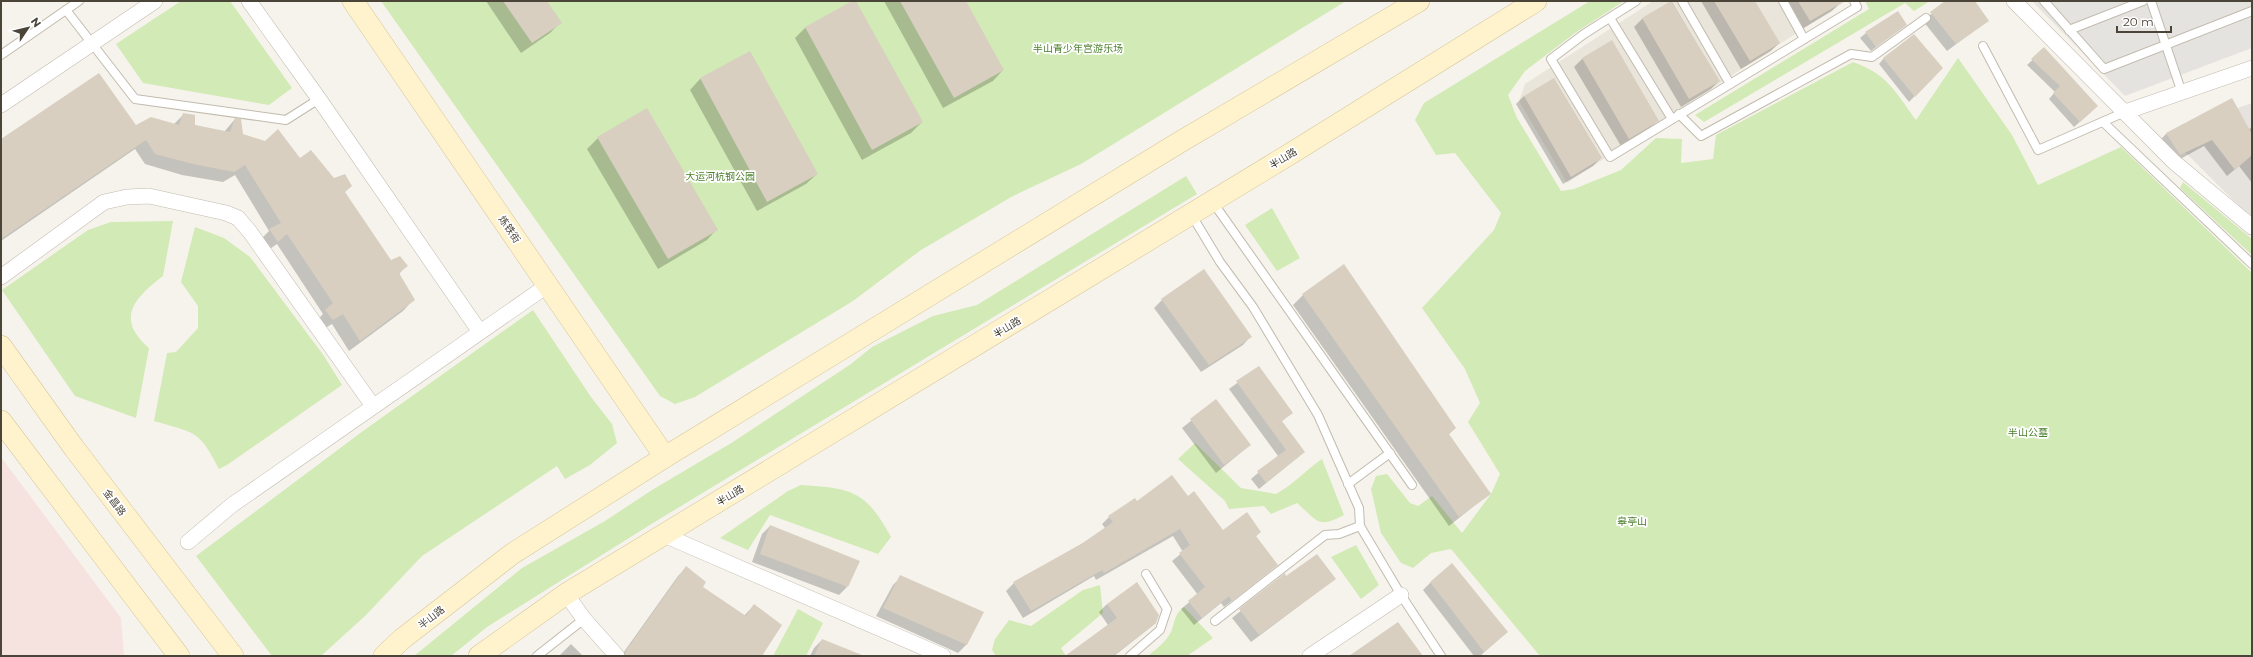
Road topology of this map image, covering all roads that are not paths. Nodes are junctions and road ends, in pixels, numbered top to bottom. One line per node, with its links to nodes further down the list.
1 (79, 1): 15 (lane)
2 (155, 1): 21 (street)
3 (249, 1): 28 (street)
4 (353, 1): 38 (main road, 炼铁街)
5 (1536, 1): 33 (main road, 半山路)
6 (1636, 1): 17 (lane)
7 (1682, 1): 26 (lane)
8 (1782, 1): 20 (lane)
9 (1854, 1): 20 (lane)
10 (2014, 1): 30 (street)
11 (2044, 1): 19 (lane)
12 (2143, 1): 19 (lane)
13 (2151, 1): 22 (lane)
14 (1413, 3): 44 (main road, 半山路)
15 (66, 10): 21 (lane); 24 (lane)
16 (2252, 11): 22 (lane)
17 (1610, 18): 31 (lane); 31 (lane)
18 (1926, 18): 31 (lane)
19 (2069, 30): 22 (lane)
20 (1804, 39): 26 (lane)
21 (92, 43): 28 (lane); 29 (street)
22 (2166, 44): 27 (lane)
23 (1983, 46): 32 (lane)
24 (1, 55)
25 (2252, 68): 27 (street)
26 (1730, 84): 31 (lane)
27 (2182, 93): 30 (street)
28 (319, 99): 39 (street)
29 (1, 105)
30 (2125, 112): 32 (lane); 35 (street)
31 (1676, 116)
32 (2103, 122): 36 (lane)
33 (1212, 200): 34 (main road, 半山路); 43 (lane)
34 (1190, 213): 45 (lane); 48 (main road, 半山路)
35 (2252, 227)
36 (2252, 264)
37 (1, 277): 41 (street)
38 (548, 285): 39 (street); 44 (main road, 炼铁街)
39 (480, 332): 41 (street)
40 (1, 346): 57 (main road, 金昌路)
41 (373, 406): 49 (street)
42 (1, 421): 56 (main road)
43 (1390, 453): 45 (lane); 46 (lane)
44 (665, 457): 58 (main road, 半山路)
45 (1348, 484): 47 (lane)
46 (1412, 485)
47 (1360, 526): 52 (lane); 54 (lane)
48 (664, 535): 51 (main road, 半山路); 62 (street)
49 (188, 542)
50 (1146, 574): 63 (lane)
51 (566, 594): 53 (street); 59 (main road, 半山路)
52 (1401, 595): 55 (street); 64 (lane)
53 (584, 619): 60 (lane); 61 (street)
54 (1215, 621)
55 (1316, 654)
56 (179, 656)
57 (233, 656)
58 (384, 656)
59 (479, 656)
60 (537, 656)
61 (617, 656)
62 (944, 656)
63 (1130, 656)
64 (1441, 656)

